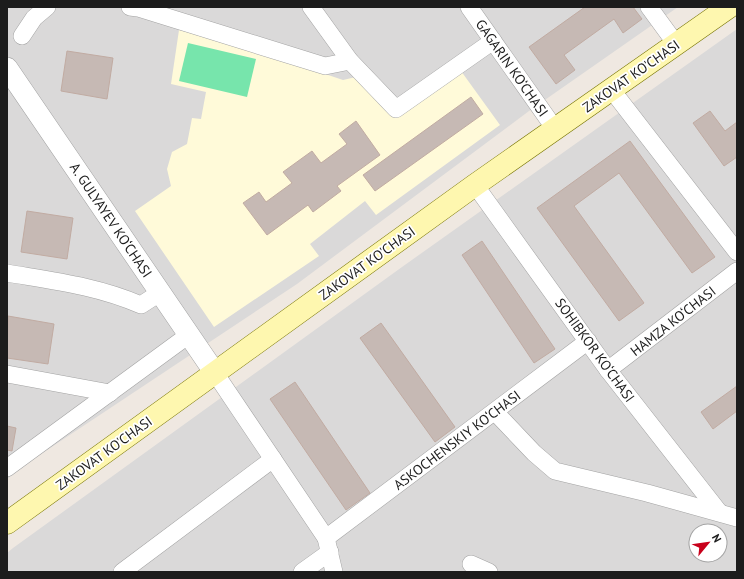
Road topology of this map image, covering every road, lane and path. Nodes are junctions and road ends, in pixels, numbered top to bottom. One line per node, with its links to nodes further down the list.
1 (48, 7): 7 (street)
2 (130, 7): 10 (street)
3 (311, 7): 10 (street)
4 (469, 7): 8 (street, GAGARIN KO‘CHASI)
5 (649, 7): 9 (street)
6 (729, 7): 9 (main road, ZAKOVAT KO'CHASI)
7 (22, 36)
8 (493, 41): 10 (street); 13 (street, GAGARIN KO‘CHASI)
9 (676, 44): 12 (main road, ZAKOVAT KO'CHASI)
10 (350, 61)
11 (7, 68): 18 (street, A. GULYAYEV KO‘CHASI)
12 (612, 89): 13 (main road, ZAKOVAT KO'CHASI); 15 (street)
13 (555, 129): 14 (main road, ZAKOVAT KO'CHASI)
14 (474, 185): 20 (street, SOHIBKOR KO‘CHASI); 22 (main road, ZAKOVAT KO'CHASI)
15 (737, 252)
16 (737, 271): 21 (street, HAMZA KO‘CHASI)
17 (7, 273): 18 (street)
18 (161, 292): 19 (street, A. GULYAYEV KO‘CHASI)
19 (190, 334): 22 (street, A. GULYAYEV KO‘CHASI); 24 (street)
20 (588, 341): 21 (street, SOHIBKOR KO‘CHASI); 25 (street, ASKOCHENSKIY KO‘CHASI)
21 (608, 370): 28 (street, SOHIBKOR KO‘CHASI)
22 (215, 372): 26 (street); 30 (main road, ZAKOVAT KO'CHASI)
23 (7, 374): 24 (street)
24 (110, 393): 27 (street)
25 (495, 412): 28 (street); 31 (street, ASKOCHENSKIY KO‘CHASI)
26 (273, 459): 31 (street); 33 (street)
27 (7, 468)
28 (719, 512): 29 (street)
29 (737, 518)
30 (7, 523)
31 (328, 545): 34 (street, ASKOCHENSKIY KO‘CHASI); 35 (street)
32 (471, 564): 36 (street)
33 (122, 572)
34 (302, 572)
35 (334, 572)
36 (489, 572)

